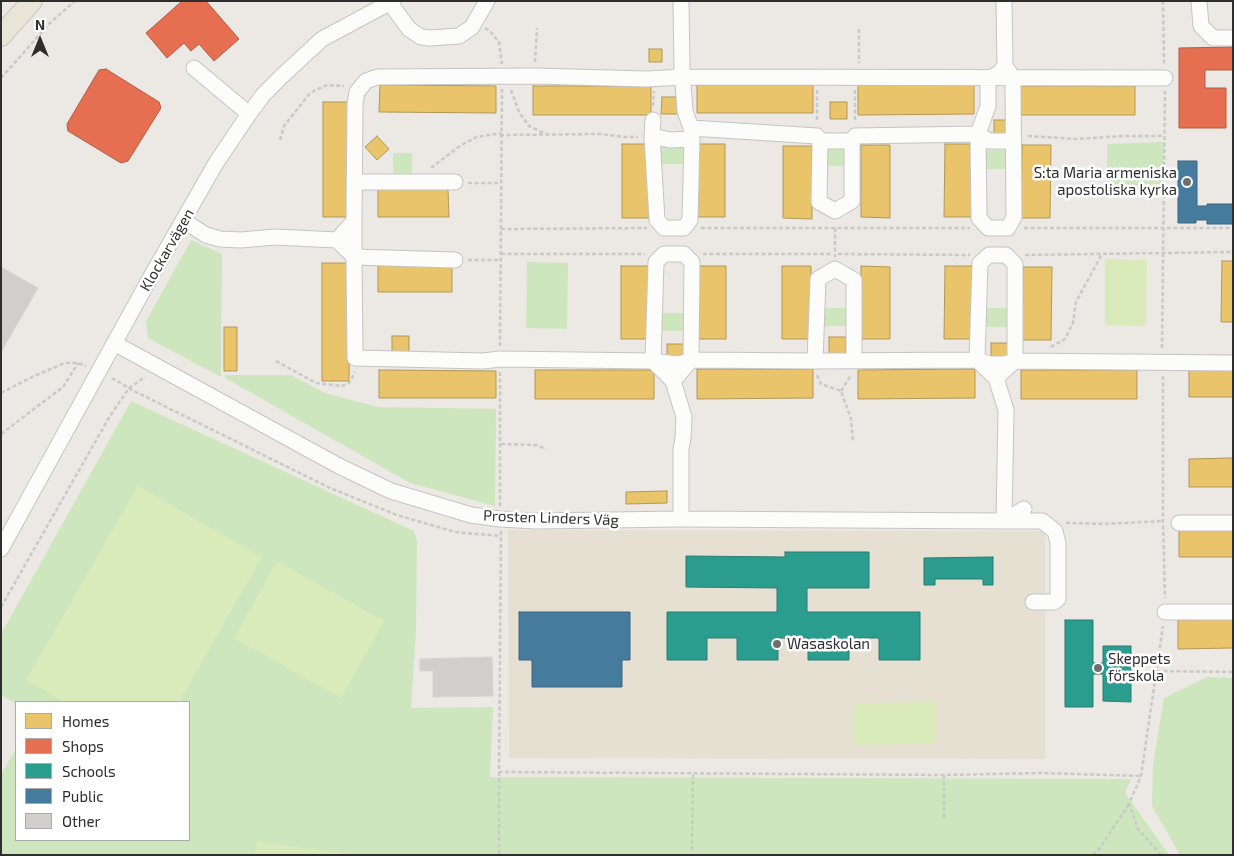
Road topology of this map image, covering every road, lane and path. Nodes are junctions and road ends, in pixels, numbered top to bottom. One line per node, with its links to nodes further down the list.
1 (32, 1): 11 (main road)
2 (75, 1): 18 (path)
3 (487, 1): 9 (street, Klockarvägen)
4 (681, 1): 17 (street)
5 (1004, 1): 14 (street)
6 (1163, 1): 22 (path)
7 (1199, 1): 12 (street)
8 (392, 2): 9 (street, Klockarvägen); 24 (street, Klockarvägen)
9 (474, 24): 15 (path)
10 (537, 28): 16 (path)
11 (1, 36)
12 (1233, 38)
13 (194, 68): 24 (street)
14 (1009, 72): 21 (street); 22 (street); 33 (street)
15 (502, 76): 16 (street); 23 (street); 26 (path); 29 (path)
16 (535, 76): 19 (street)
17 (683, 77): 19 (street); 20 (street); 27 (street)
18 (1, 78)
19 (654, 78): 25 (path)
20 (816, 78): 21 (street); 32 (path)
21 (988, 78): 28 (street)
22 (1165, 78): 31 (path)
23 (361, 86): 34 (path); 36 (street)
24 (249, 114): 41 (street, Klockarvägen)
25 (653, 120): 30 (street)
26 (501, 134): 29 (path); 37 (path); 39 (path)
27 (691, 134): 30 (street); 32 (street); 44 (street)
28 (978, 134): 33 (street); 35 (street); 46 (street)
29 (547, 135): 30 (path)
30 (652, 136): 43 (street)
31 (1164, 136): 33 (path); 48 (path)
32 (818, 138): 35 (street); 40 (street)
33 (1014, 138): 47 (street)
34 (280, 140)
35 (852, 141): 40 (street)
36 (356, 182): 37 (street); 42 (street)
37 (413, 182): 38 (street)
38 (454, 182): 39 (path)
39 (501, 183): 50 (path)
40 (835, 211): 45 (path)
41 (184, 221): 51 (street); 62 (street, Klockarvägen)
42 (354, 221): 51 (street); 58 (street)
43 (664, 228): 44 (street); 50 (path)
44 (684, 228): 45 (path)
45 (835, 228): 46 (path); 61 (path)
46 (988, 228): 47 (street)
47 (1008, 228): 48 (path)
48 (1163, 228): 49 (path); 53 (path)
49 (1233, 228)
50 (501, 229): 54 (path)
51 (337, 240): 58 (street)
52 (1233, 252): 53 (path)
53 (1162, 253): 56 (path); 73 (path)
54 (501, 254): 55 (path); 60 (path)
55 (664, 254): 65 (street); 68 (street)
56 (1102, 254): 57 (path); 71 (path)
57 (1006, 255): 66 (street); 71 (street)
58 (354, 257): 59 (street); 63 (street)
59 (456, 260): 60 (path)
60 (501, 260): 64 (path)
61 (836, 269): 69 (street); 70 (street)
62 (114, 343): 75 (street, Prosten Linders Väg); 76 (street, Klockarvägen)
63 (355, 358): 64 (street); 67 (path)
64 (500, 359): 68 (street); 84 (path)
65 (691, 360): 68 (street); 69 (street); 78 (street)
66 (978, 360): 70 (street); 71 (street); 77 (street)
67 (276, 361)
68 (653, 361): 78 (street)
69 (815, 361): 70 (street); 80 (path)
70 (852, 361): 80 (path)
71 (1022, 361): 73 (street); 77 (street)
72 (78, 363): 76 (path); 81 (path); 82 (path)
73 (1162, 363): 74 (street); 91 (path)
74 (1233, 363)
75 (154, 365): 79 (path); 87 (street, Prosten Linders Väg)
76 (98, 371): 79 (path); 95 (street, Klockarvägen)
77 (996, 378): 89 (street)
78 (673, 381): 88 (street)
79 (130, 388): 94 (path); 97 (path)
80 (841, 391): 83 (path)
81 (1, 393)
82 (1, 434)
83 (853, 442)
84 (501, 444): 85 (path); 87 (path)
85 (546, 449)
86 (1024, 509): 89 (street)
87 (500, 519): 88 (street, Prosten Linders Väg); 94 (path)
88 (681, 520): 89 (street, Prosten Linders Väg)
89 (1004, 521): 90 (street, Prosten Linders Väg)
90 (1042, 521): 91 (path); 96 (street)
91 (1163, 521): 92 (path); 98 (path)
92 (1179, 523): 93 (street)
93 (1233, 523)
94 (501, 536): 102 (path)
95 (1, 549)
96 (1034, 602)
97 (1, 607)
98 (1165, 612): 99 (street); 100 (path)
99 (1233, 612)
100 (1157, 671): 101 (path); 105 (path)
101 (1233, 672)
102 (498, 772): 103 (path); 109 (path)
103 (693, 773): 104 (path); 108 (path)
104 (944, 775): 105 (path); 107 (path)
105 (1141, 776): 106 (path)
106 (1129, 804): 110 (path); 111 (path)
107 (944, 818)
108 (692, 850)
109 (499, 855)
110 (1094, 855)
111 (1161, 855)

